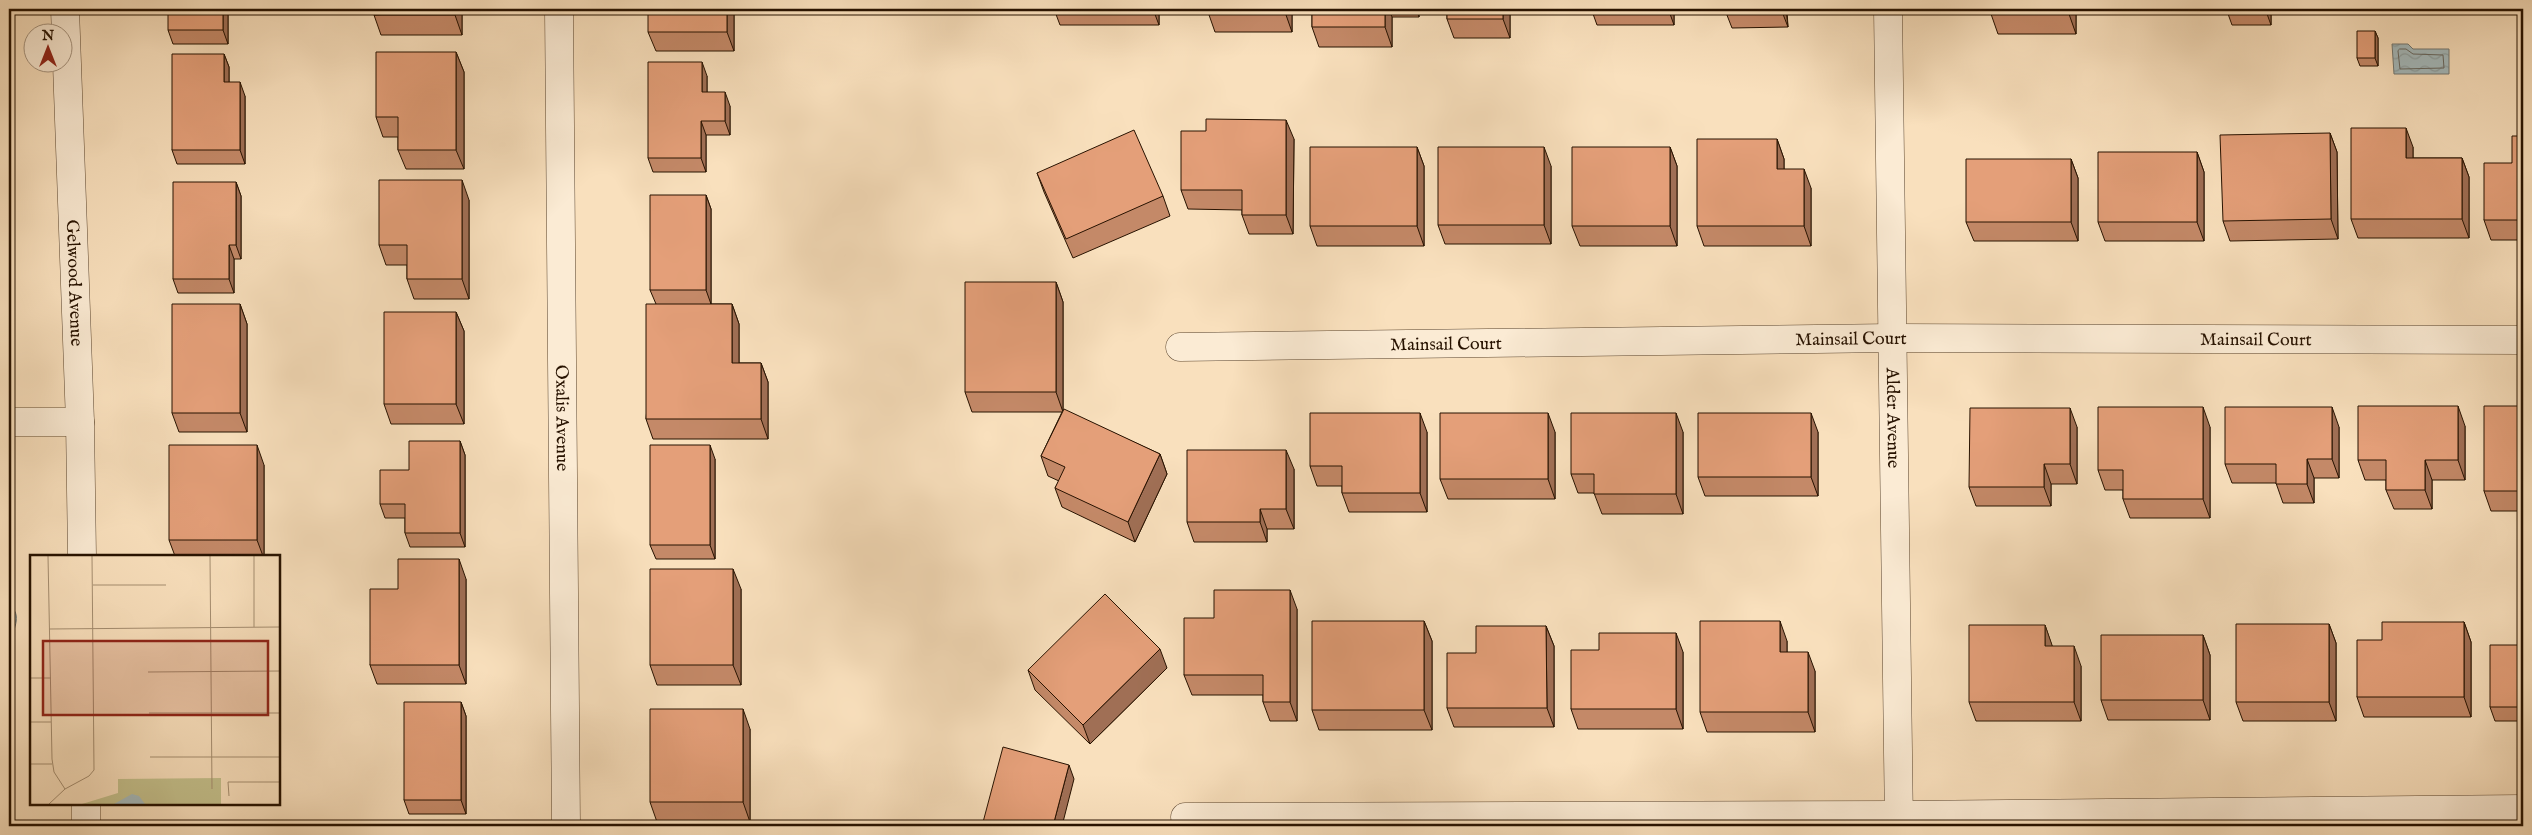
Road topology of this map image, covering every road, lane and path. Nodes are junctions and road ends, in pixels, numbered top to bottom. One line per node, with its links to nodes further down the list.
1 (65, 9): 8 (street, Gelwood Avenue)
2 (559, 9): 15 (street, Oxalis Avenue)
3 (1888, 9): 4 (street, Alder Avenue)
4 (1891, 338): 5 (street, Mainsail Court); 6 (street, Mainsail Court); 13 (street, Alder Avenue)
5 (2523, 340)
6 (1180, 347)
7 (9, 422): 8 (street)
8 (80, 422): 9 (street, Gelwood Avenue)
9 (82, 555)
10 (86, 805): 14 (street)
11 (2523, 809): 13 (street)
12 (1185, 817): 13 (street)
13 (1899, 821)
14 (86, 826)
15 (566, 826)

